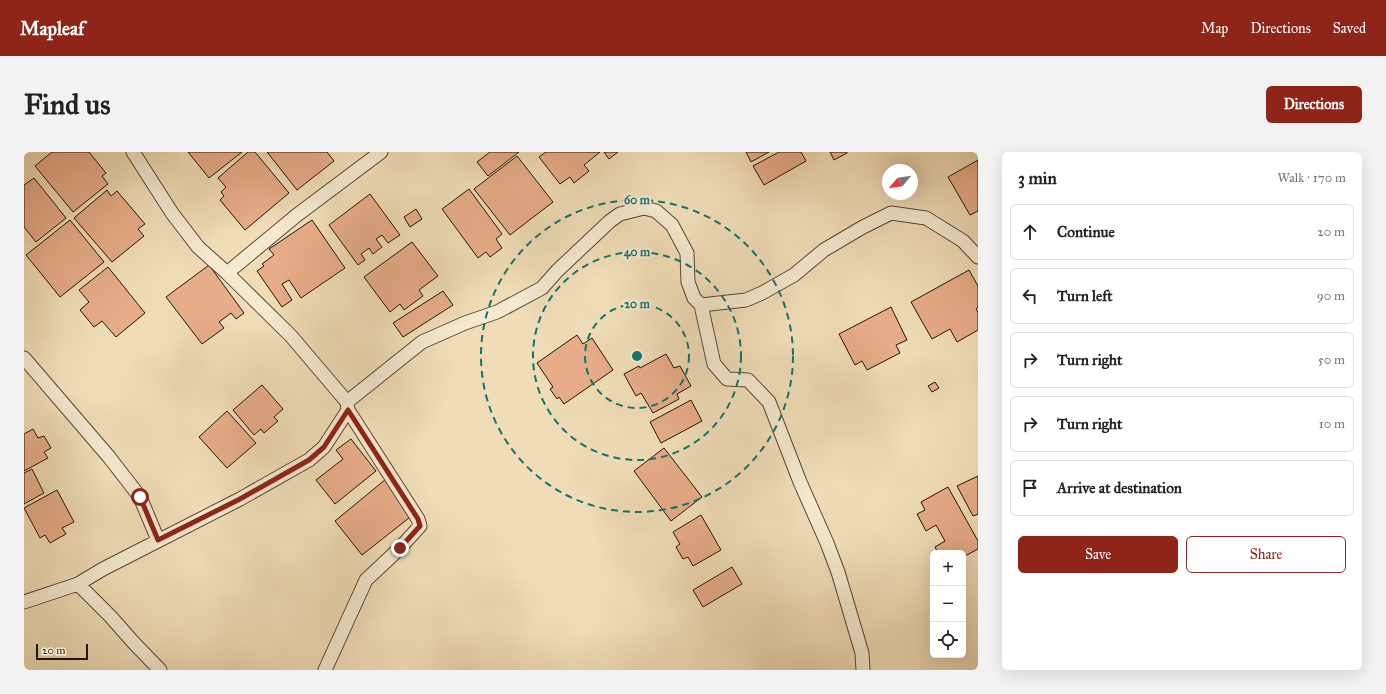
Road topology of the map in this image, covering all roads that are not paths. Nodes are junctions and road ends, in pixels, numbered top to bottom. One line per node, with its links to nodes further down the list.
1 (133, 152): 4 (street)
2 (381, 152): 4 (street)
3 (978, 257): 5 (street)
4 (227, 273): 7 (street)
5 (702, 305): 7 (street); 13 (street)
6 (24, 358): 8 (street)
7 (347, 406): 8 (street); 12 (street)
8 (158, 540): 9 (street)
9 (78, 584): 10 (street); 11 (street)
10 (24, 602)
11 (160, 670)
12 (325, 670)
13 (863, 670)

